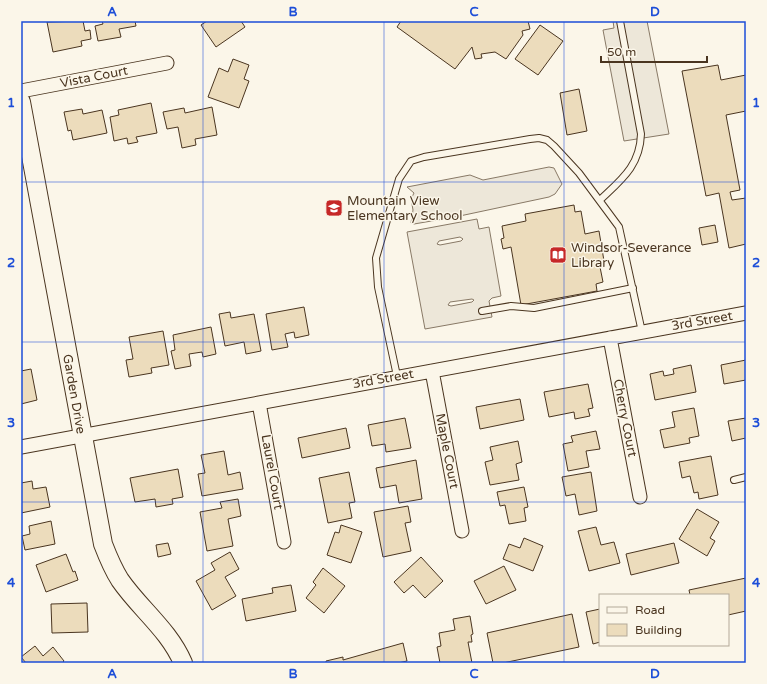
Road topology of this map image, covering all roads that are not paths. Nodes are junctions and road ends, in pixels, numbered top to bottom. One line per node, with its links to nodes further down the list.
1 (620, 21): 5 (lane)
2 (167, 62): 3 (street, Vista Court)
3 (21, 91)
4 (21, 102): 14 (street, Garden Drive)
5 (600, 200): 6 (lane); 12 (lane)
6 (633, 288): 7 (lane); 9 (lane)
7 (482, 311)
8 (746, 313): 9 (street, 3rd Street)
9 (642, 332): 10 (street, 3rd Street)
10 (610, 338): 11 (street, 3rd Street); 18 (street, Cherry Court)
11 (432, 371): 12 (street, 3rd Street); 19 (street, Maple Court)
12 (397, 376): 13 (street, 3rd Street)
13 (259, 403): 14 (street, 3rd Street); 20 (street, Laurel Court)
14 (82, 435): 15 (street, 3rd Street); 21 (street, Garden Drive)
15 (21, 447)
16 (746, 477): 17 (lane)
17 (734, 480)
18 (640, 498)
19 (462, 531)
20 (284, 542)
21 (183, 663)

